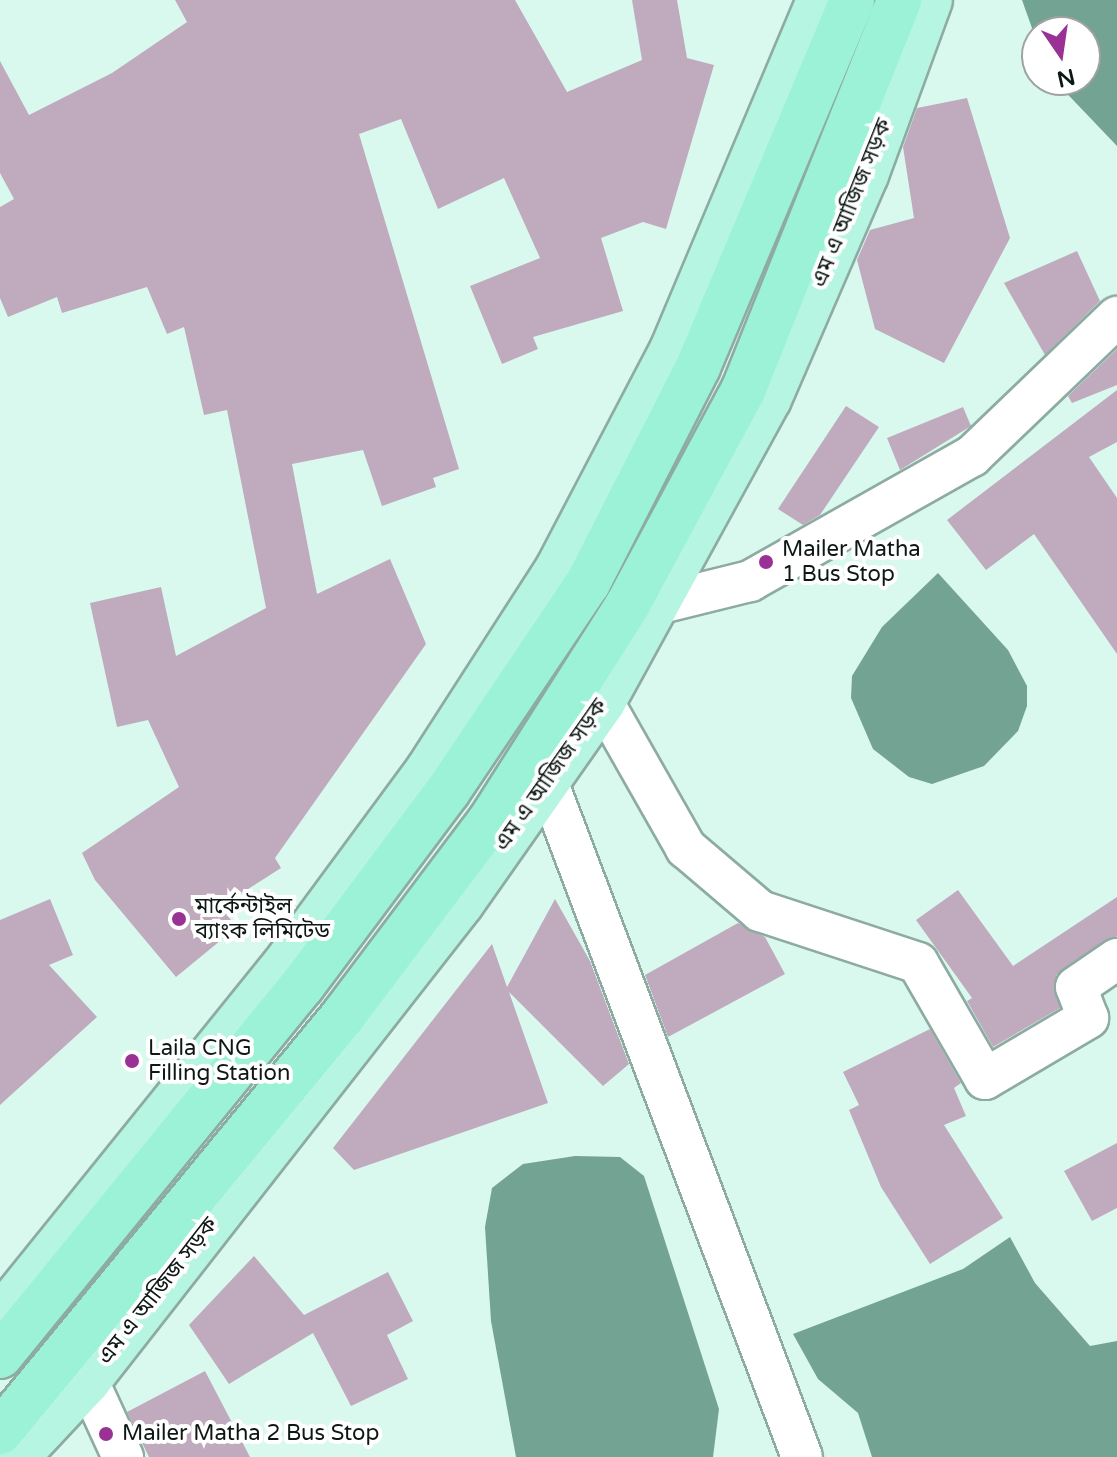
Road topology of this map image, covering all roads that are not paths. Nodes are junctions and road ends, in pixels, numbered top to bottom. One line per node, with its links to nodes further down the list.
1 (819, 0): 10 (main road)
2 (852, 0): 11 (highway)
3 (899, 0): 13 (highway)
4 (930, 0): 6 (main road, এম এ আজিজ সড়ক)
5 (1117, 317): 6 (street)
6 (661, 603): 7 (main road, এম এ আজিজ সড়ক)
7 (603, 702): 8 (main road, এম এ আজিজ সড়ক); 9 (street)
8 (547, 781): 12 (main road, এম এ আজিজ সড়ক); 16 (street)
9 (1117, 959)
10 (0, 1317)
11 (0, 1356)
12 (88, 1381): 14 (main road, এম এ আজিজ সড়ক); 15 (street)
13 (0, 1432)
14 (17, 1457)
15 (123, 1457)
16 (802, 1457)

